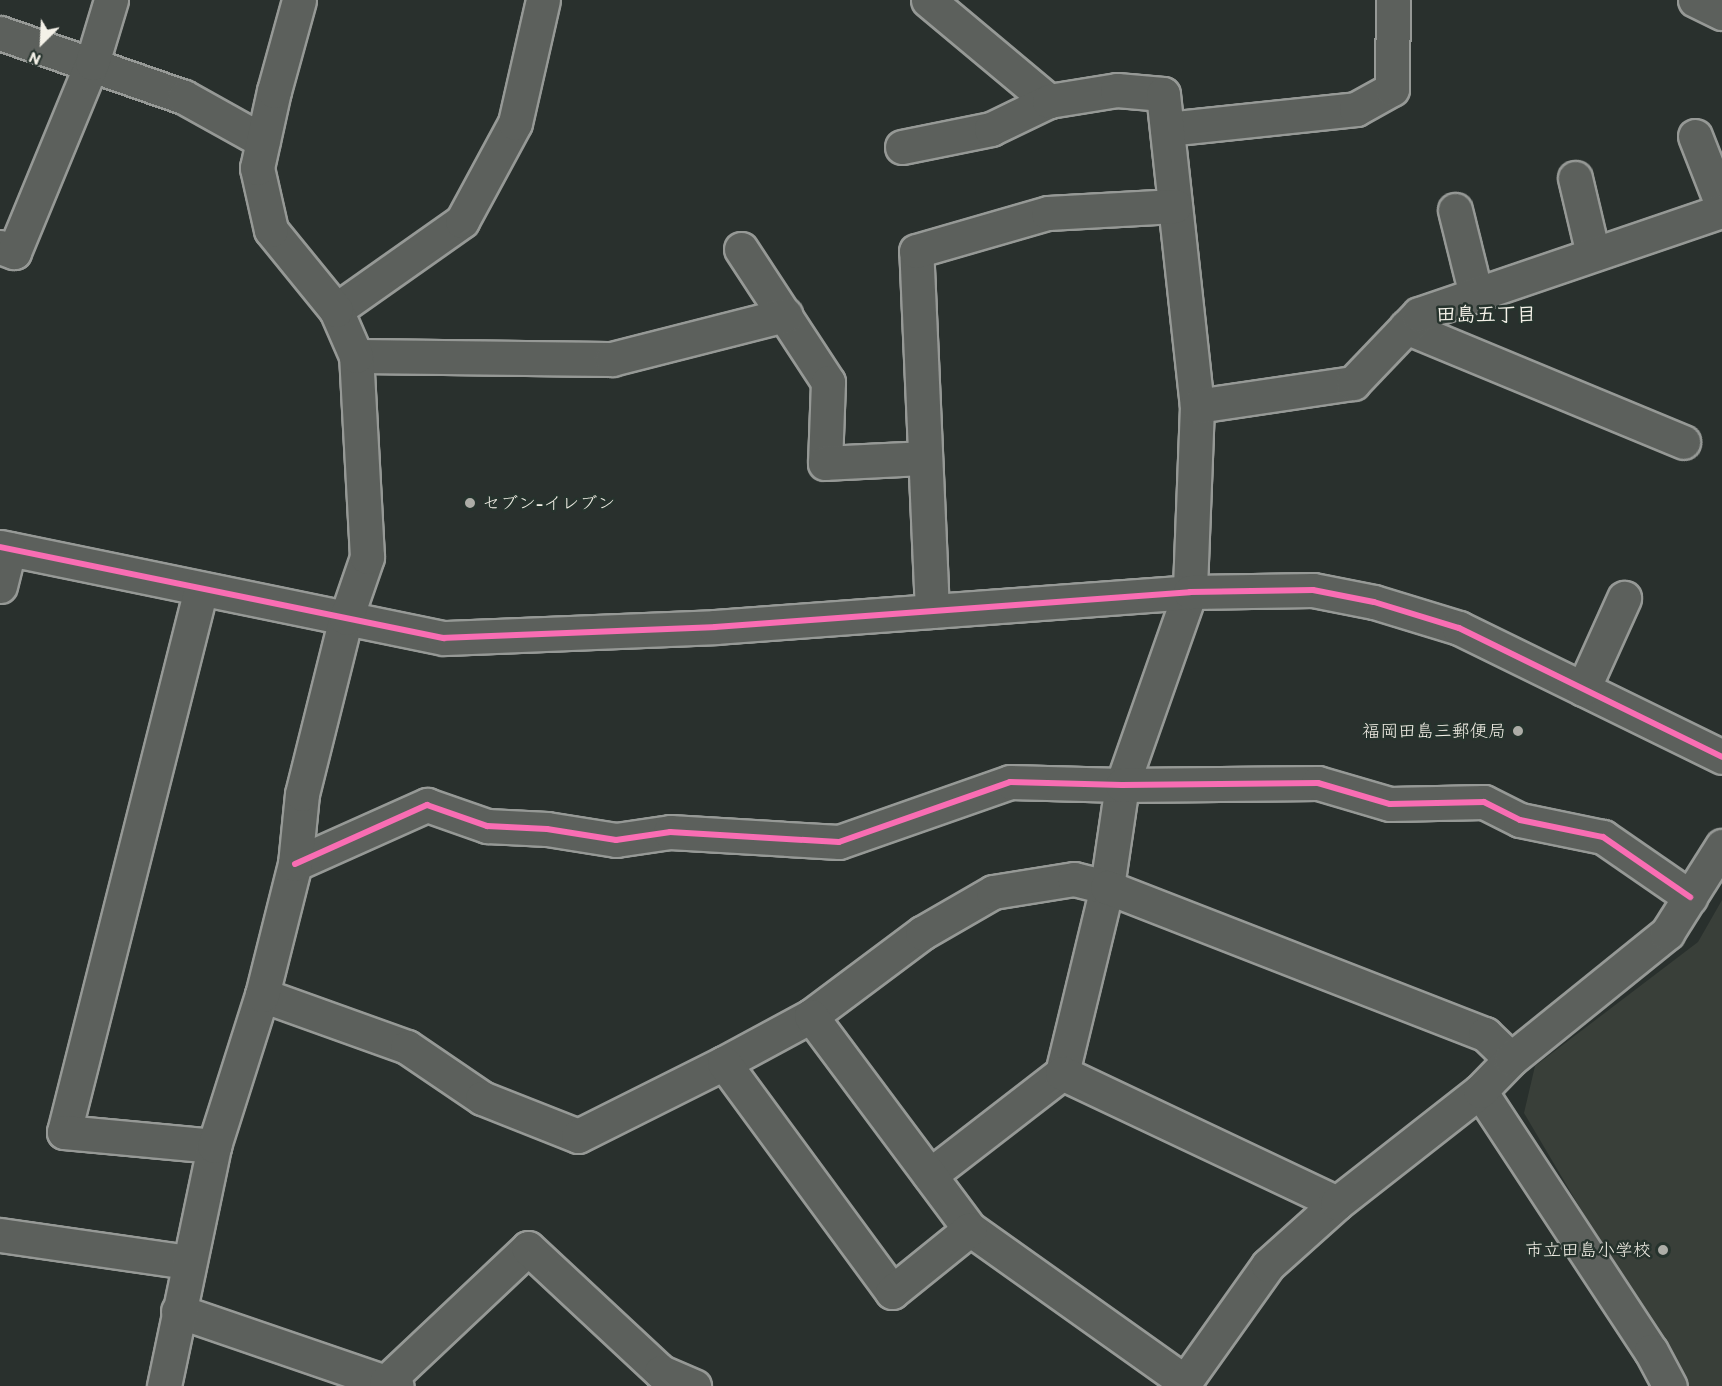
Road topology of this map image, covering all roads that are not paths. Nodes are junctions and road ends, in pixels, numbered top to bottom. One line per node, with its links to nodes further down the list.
1 (111, 0): 9 (street)
2 (299, 0): 13 (street)
3 (543, 0): 24 (street)
4 (928, 0): 10 (street)
5 (1393, 0): 11 (street)
6 (1695, 0): 7 (street)
7 (1722, 13)
8 (0, 33): 9 (street)
9 (92, 63): 13 (street); 20 (street)
10 (1049, 101): 11 (street); 14 (street)
11 (1167, 129): 17 (street)
12 (1695, 136): 16 (street)
13 (263, 141): 24 (street)
14 (902, 147)
15 (1575, 178): 22 (street)
16 (1722, 205)
17 (1176, 207): 28 (street); 30 (street)
18 (1455, 210): 23 (street)
19 (1722, 211): 22 (street)
20 (0, 248)
21 (741, 249): 25 (street)
22 (1593, 254): 23 (street)
23 (1476, 295): 26 (street)
24 (336, 310): 27 (street)
25 (785, 315): 27 (street); 30 (street)
26 (1406, 327): 28 (street); 29 (street)
27 (356, 356): 37 (street)
28 (1197, 406): 34 (street)
29 (1683, 442)
30 (925, 458): 36 (street)
31 (5, 548): 32 (street); 33 (street)
32 (0, 586)
33 (201, 589): 37 (street); 51 (street)
34 (1190, 592): 36 (street); 38 (street); 40 (street)
35 (1624, 598): 38 (street)
36 (932, 611): 37 (street)
37 (345, 618): 42 (street)
38 (1583, 689): 39 (street)
39 (1719, 746)
40 (1122, 785): 42 (street); 43 (street); 44 (street)
41 (1722, 846): 44 (street)
42 (295, 864): 45 (street)
43 (1107, 886): 46 (street); 47 (street); 49 (street)
44 (1690, 897): 47 (street)
45 (262, 995): 48 (street); 51 (street)
46 (811, 1016): 48 (street); 52 (street)
47 (1511, 1059): 50 (street)
48 (724, 1063): 54 (street)
49 (1062, 1073): 52 (street); 53 (street)
50 (1480, 1091): 53 (street); 62 (street)
51 (214, 1146): 56 (street)
52 (930, 1175): 54 (street)
53 (1337, 1203): 59 (street)
54 (970, 1229): 59 (street)
55 (0, 1236): 56 (street)
56 (188, 1262): 57 (street)
57 (178, 1311): 58 (street); 60 (street)
58 (391, 1384): 61 (street)
59 (1184, 1384)
60 (164, 1386)
61 (694, 1386)
62 (1670, 1386)

